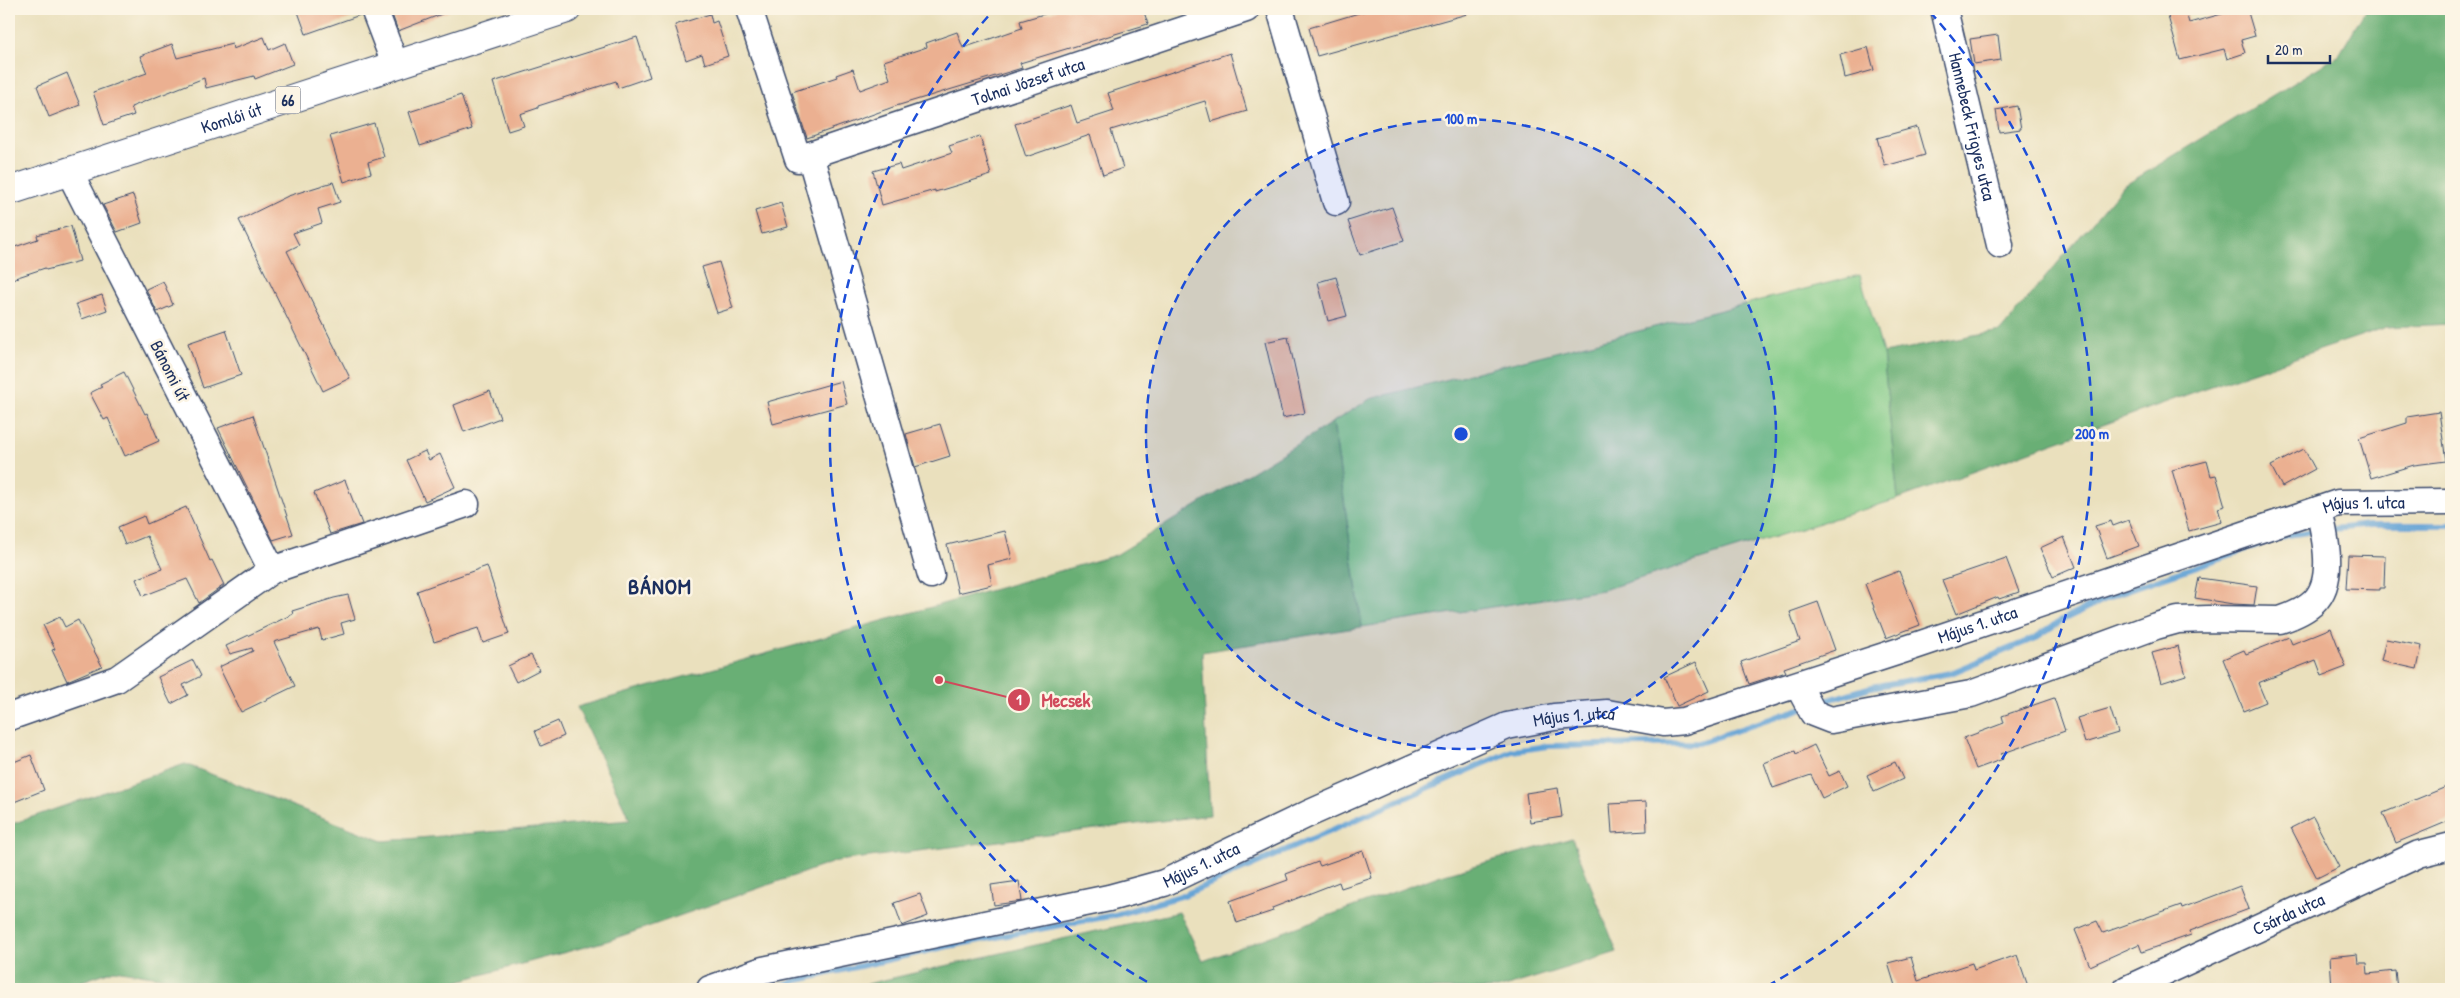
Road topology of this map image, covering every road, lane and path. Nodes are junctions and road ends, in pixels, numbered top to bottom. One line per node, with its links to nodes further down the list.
1 (374, 9): 7 (street)
2 (567, 9): 7 (main road, Komlói út / 66)
3 (749, 9): 8 (street)
4 (1246, 9): 8 (street, Tolnai József utca)
5 (1280, 9): 11 (street)
6 (1944, 9): 12 (street, Hannebeck Frigyes utca)
7 (395, 64): 9 (main road, Komlói út / 66)
8 (810, 156): 17 (street)
9 (69, 171): 10 (main road, Komlói út / 66); 16 (street, Bánomi út)
10 (9, 191)
11 (1336, 202)
12 (2000, 245)
13 (2451, 502): 15 (street, Május 1. utca)
14 (466, 504): 16 (street)
15 (2319, 510): 18 (street, Május 1. utca); 18 (street)
16 (272, 570): 19 (street)
17 (931, 575)
18 (1806, 700): 21 (street, Május 1. utca)
19 (9, 717)
20 (2451, 846): 22 (street, Csárda utca)
21 (710, 989)
22 (2127, 989)

